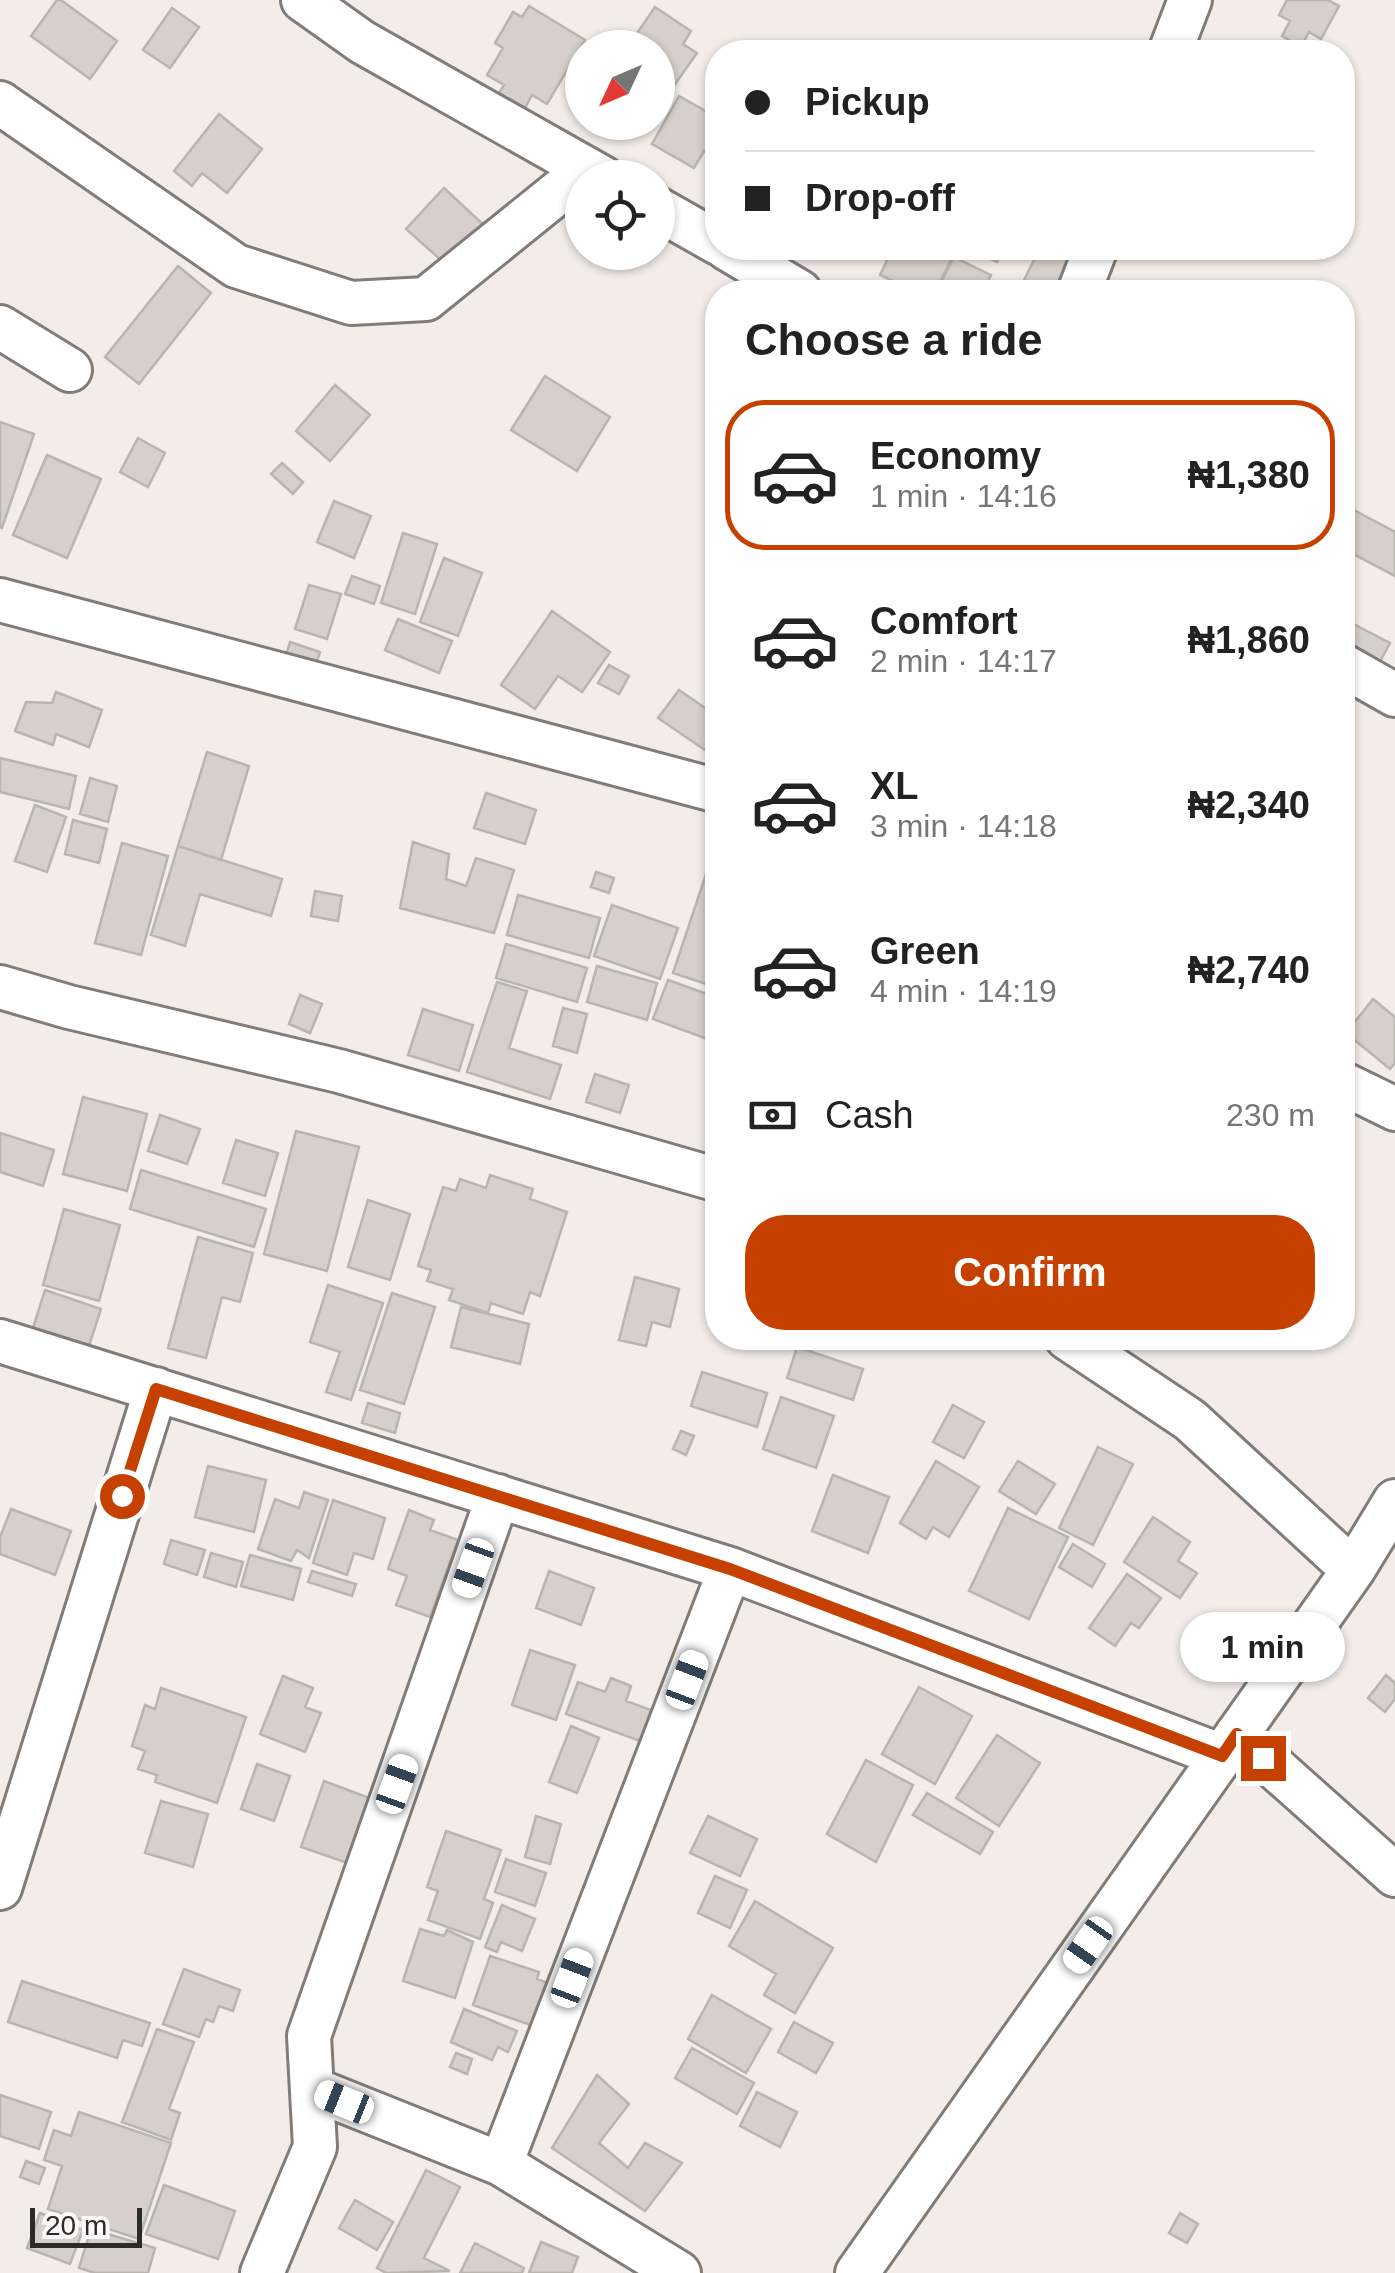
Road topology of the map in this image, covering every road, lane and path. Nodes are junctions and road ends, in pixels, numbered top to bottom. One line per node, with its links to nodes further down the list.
1 (303, 0): 5 (street)
2 (1190, 0): 3 (street)
3 (1175, 40)
4 (0, 103): 6 (street)
5 (572, 160)
6 (565, 195)
7 (675, 218): 8 (street)
8 (705, 235)
9 (746, 260): 10 (street)
10 (780, 280)
11 (0, 328): 12 (street)
12 (70, 370)
13 (0, 600): 16 (street)
14 (1355, 672): 15 (street)
15 (1395, 695)
16 (705, 788)
17 (0, 987): 20 (street)
18 (1355, 1089): 19 (street)
19 (1395, 1109)
20 (705, 1176)
21 (0, 1340): 23 (street)
22 (1085, 1350): 27 (street)
23 (156, 1389): 24 (street); 30 (street)
24 (498, 1496): 26 (street); 31 (street)
25 (1395, 1501): 27 (street)
26 (730, 1569): 28 (street); 32 (street)
27 (1353, 1570): 28 (street)
28 (1229, 1745): 29 (street); 33 (street)
29 (1395, 1875)
30 (0, 1888)
31 (313, 2089): 32 (street); 34 (street)
32 (501, 2164): 35 (street)
33 (868, 2269)
34 (262, 2273)
35 (679, 2273)

